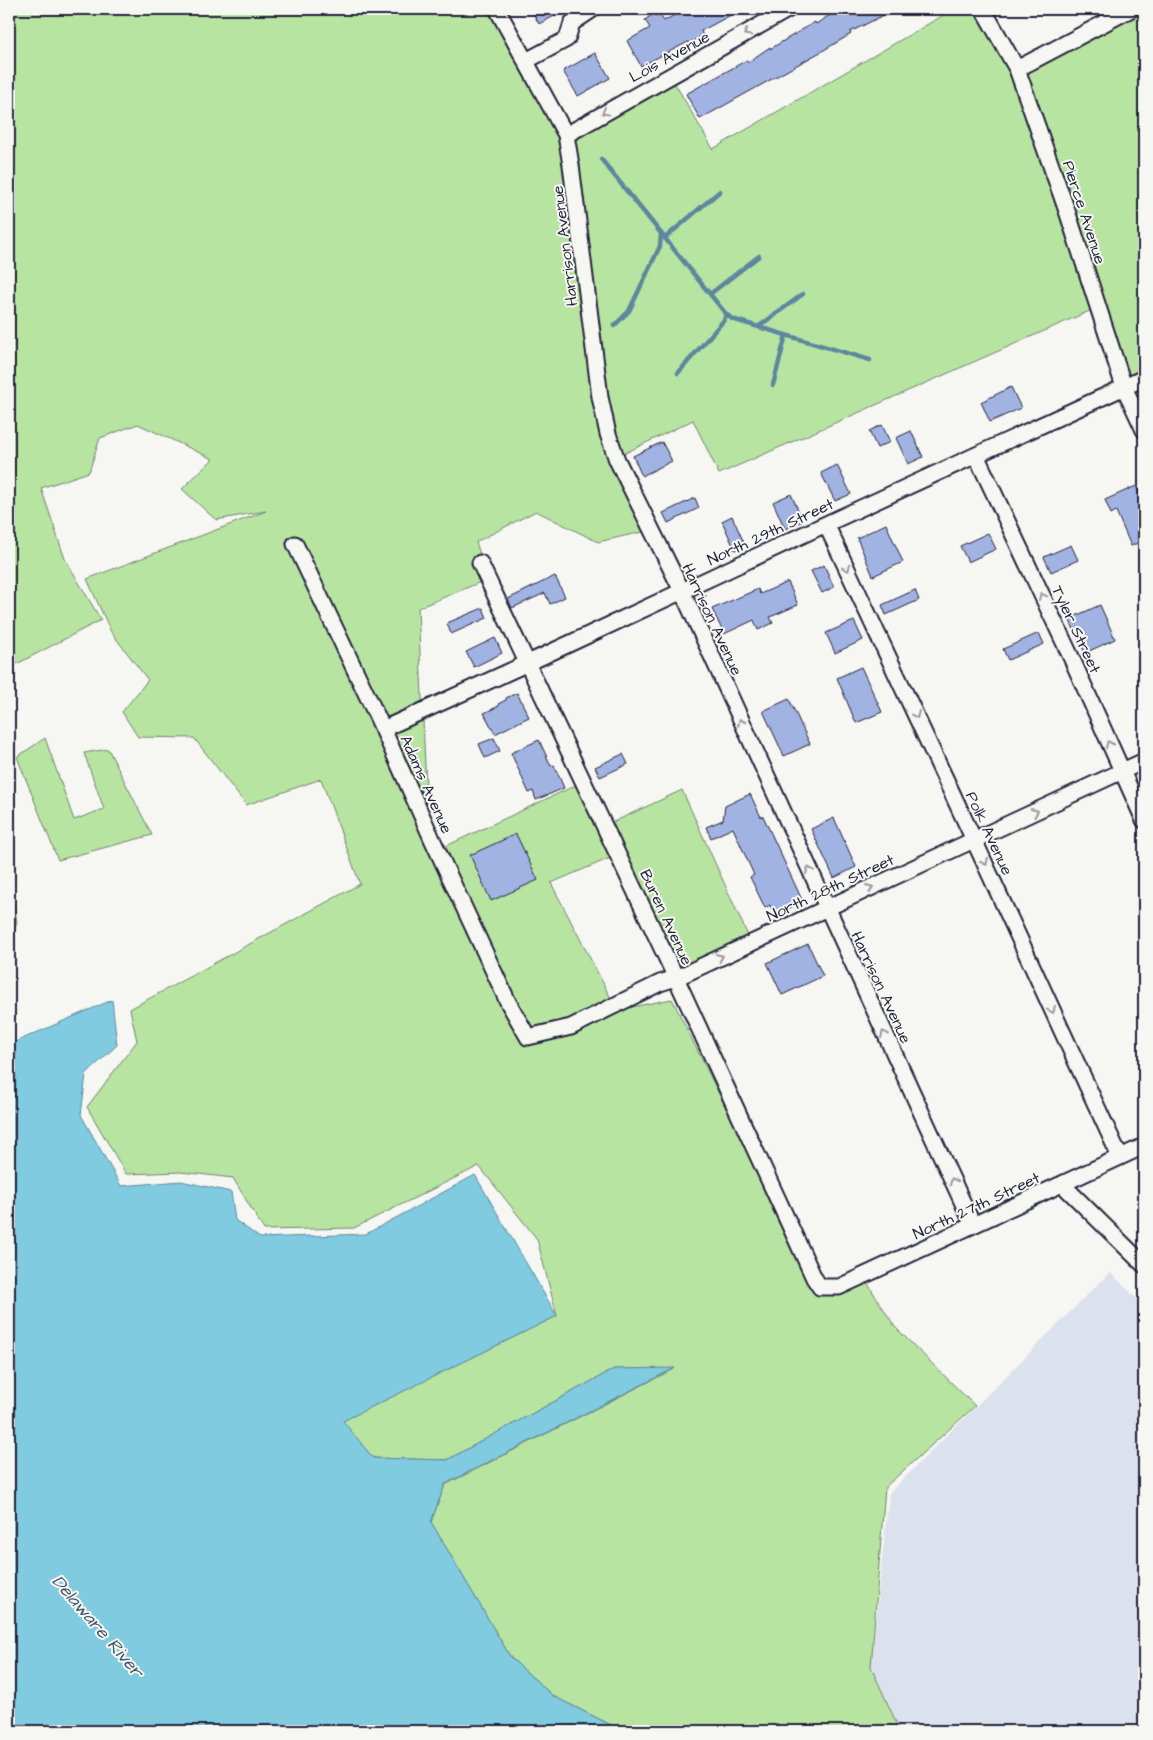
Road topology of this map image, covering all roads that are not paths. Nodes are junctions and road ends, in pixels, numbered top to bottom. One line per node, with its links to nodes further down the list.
1 (496, 9): 6 (street, Harrison Avenue)
2 (593, 9): 6 (street)
3 (789, 9): 8 (street, Lois Avenue, one-way to 8)
4 (983, 9): 7 (street, Pierce Avenue)
5 (1131, 9): 7 (street)
6 (526, 61): 8 (street, Harrison Avenue)
7 (1017, 69): 10 (street, Pierce Avenue)
8 (566, 135): 16 (street, Harrison Avenue)
9 (1144, 378): 10 (street, North 29th Street)
10 (1124, 387): 11 (street, Pierce Avenue); 12 (street, North 29th Street)
11 (1144, 430)
12 (976, 455): 13 (street, North 29th Street); 20 (street, Tyler Street, one-way to 12)
13 (826, 524): 16 (street, North 29th Street); 22 (street, Polk Avenue, one-way to 22)
14 (295, 544): 18 (street, Adams Avenue)
15 (480, 563): 17 (street, Buren Avenue)
16 (682, 591): 17 (street, North 29th Street); 23 (street, Harrison Avenue, one-way to 16)
17 (528, 664): 18 (street, North 29th Street); 24 (street, Buren Avenue)
18 (383, 729): 25 (street, Adams Avenue)
19 (1144, 762): 20 (street, North 28th Street)
20 (1122, 772): 21 (street, Tyler Street); 22 (street, North 28th Street, one-way to 20)
21 (1144, 820)
22 (974, 840): 23 (street, North 28th Street, one-way to 22); 27 (street, Polk Avenue, one-way to 27)
23 (826, 908): 24 (street, North 28th Street, one-way to 23); 29 (street, Harrison Avenue, one-way to 23)
24 (676, 978): 25 (street, North 28th Street); 31 (street, Buren Avenue)
25 (528, 1037)
26 (1144, 1146): 27 (street, North 27th Street)
27 (1120, 1157): 28 (street, North 27th Street)
28 (1062, 1184): 29 (street, North 27th Street); 30 (street)
29 (973, 1225): 31 (street, North 27th Street)
30 (1144, 1265)
31 (820, 1286)

